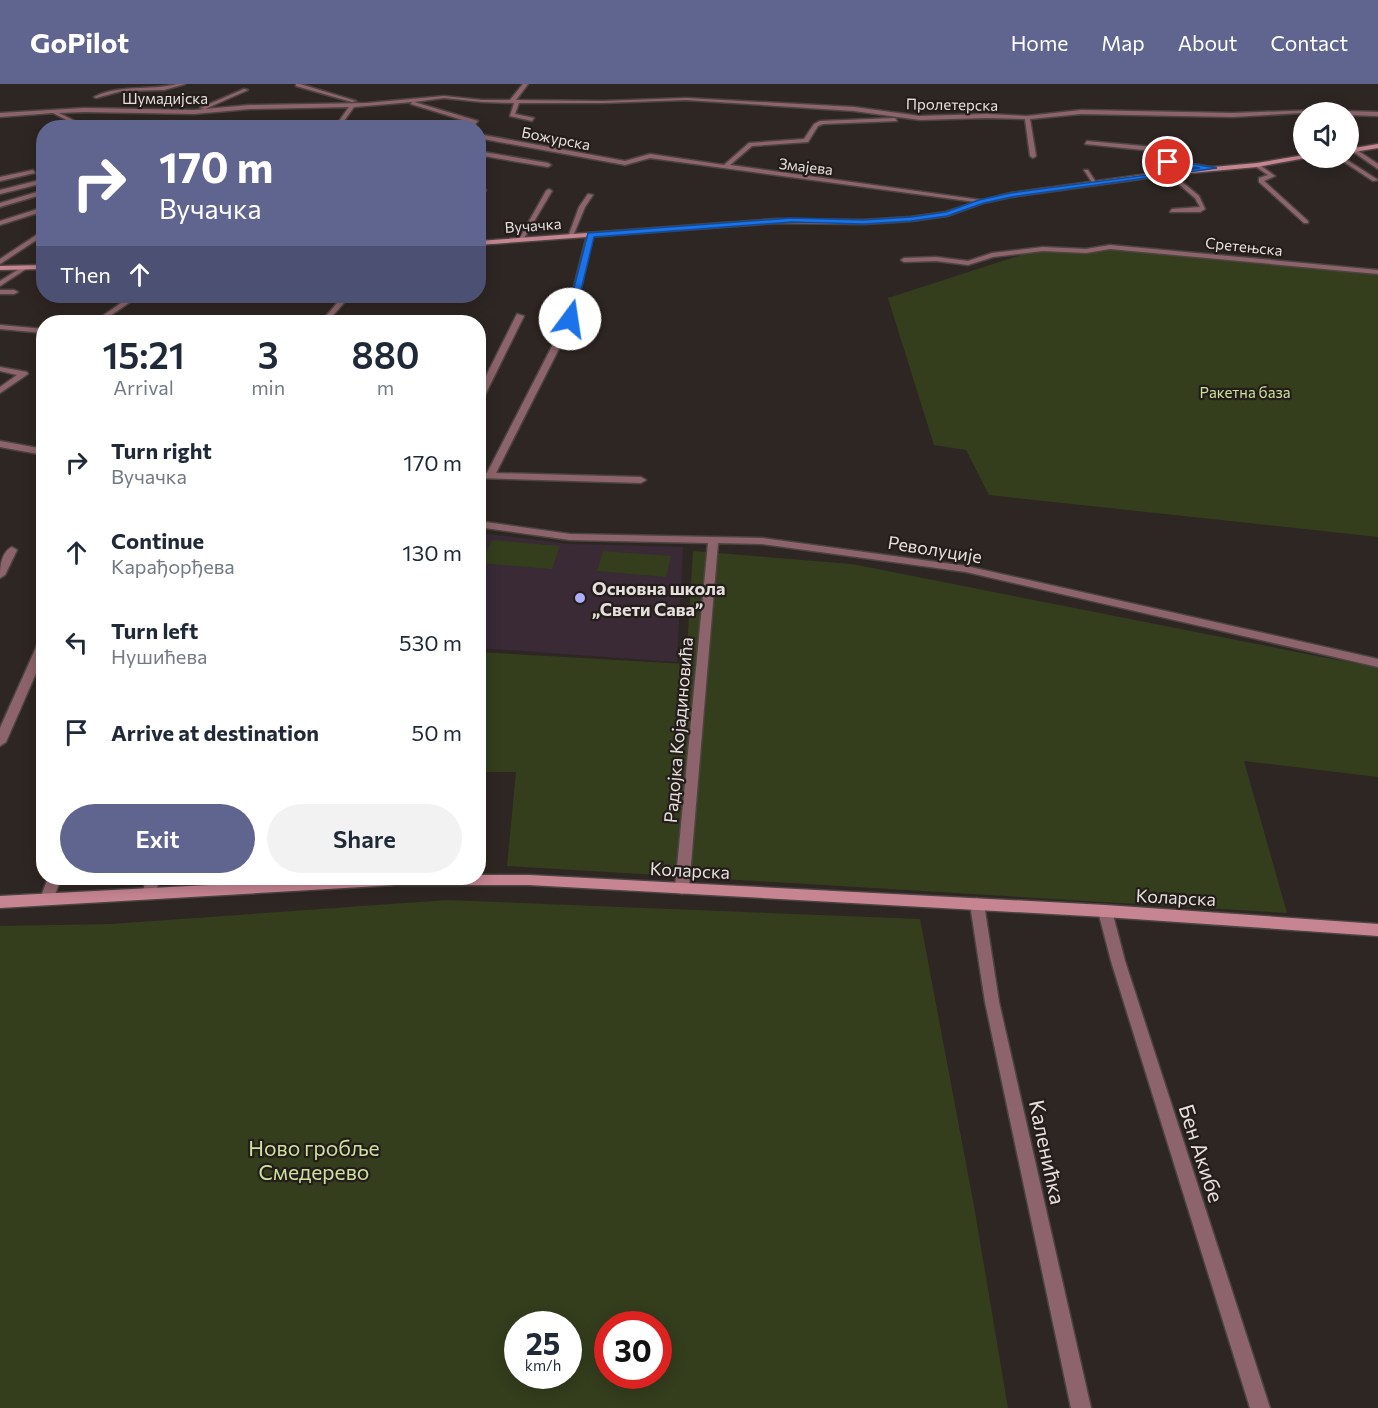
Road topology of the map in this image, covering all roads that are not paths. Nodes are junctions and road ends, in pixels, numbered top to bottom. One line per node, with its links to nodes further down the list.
1 (183, 84): 6 (street)
2 (526, 84): 7 (street)
3 (298, 85): 10 (street)
4 (100, 89): 6 (street)
5 (246, 90): 13 (street)
6 (96, 97): 12 (street)
7 (514, 101): 8 (street, Пролетерска); 18 (street, Пролетерска); 20 (street)
8 (408, 102): 10 (street, Пролетерска); 23 (street, Пролетерска)
9 (353, 105): 10 (street, Шумадијска); 13 (street, Шумадијска); 22 (street)
10 (367, 105)
11 (54, 111): 12 (street, Шумадијска); 17 (street, Шумадијска); 21 (street)
12 (71, 111): 13 (street, Шумадијска)
13 (194, 112)
14 (1293, 113): 19 (street, Пролетерска)
15 (1359, 113): 16 (street)
16 (1378, 114)
17 (0, 115)
18 (914, 118): 19 (street, Пролетерска); 35 (street)
19 (1027, 118): 30 (street)
20 (532, 119)
21 (71, 120)
22 (342, 120)
23 (470, 120)
24 (486, 137): 32 (street, Божурска)
25 (1087, 143): 37 (street)
26 (1378, 146): 27 (street)
27 (1359, 149)
28 (486, 154): 33 (street, Божурска)
29 (1359, 155): 36 (street)
30 (1033, 156)
31 (1293, 159): 34 (street, Вучачка)
32 (628, 164): 35 (street, Змајева)
33 (548, 165)
34 (1257, 165): 37 (street, Вучачка); 54 (street)
35 (726, 166): 50 (street, Змајева)
36 (1378, 167)
37 (1214, 168): 41 (street, Вучачка)
38 (1356, 168): 43 (street)
39 (1086, 171): 45 (street)
40 (33, 172): 42 (street)
41 (1169, 173): 45 (street, Вучачка); 52 (street)
42 (0, 179)
43 (1375, 180)
44 (36, 183): 47 (street)
45 (1095, 183): 50 (street, Вучачка)
46 (549, 191): 59 (street)
47 (0, 192)
48 (36, 194): 51 (street)
49 (590, 195): 57 (street)
50 (981, 202): 56 (street, Вучачка)
51 (0, 205)
52 (1172, 211)
53 (36, 212): 55 (street)
54 (1306, 222)
55 (0, 223)
56 (590, 235): 57 (street, Вучачка); 83 (street)
57 (570, 236): 59 (street, Вучачка)
58 (36, 237): 62 (street)
59 (520, 240): 60 (street, Вучачка)
60 (486, 242)
61 (904, 260): 66 (street, Сретењска)
62 (0, 262)
63 (26, 267): 64 (street); 65 (street); 67 (street)
64 (36, 267)
65 (0, 268)
66 (1378, 272)
67 (0, 284)
68 (0, 292): 69 (street)
69 (14, 292)
70 (125, 303): 72 (street)
71 (340, 303): 73 (street)
72 (108, 315)
73 (330, 315)
74 (520, 316): 78 (street)
75 (0, 327): 76 (street)
76 (36, 330)
77 (0, 369): 79 (street)
78 (486, 385)
79 (0, 391)
80 (0, 444): 81 (street)
81 (36, 451)
82 (486, 475): 83 (street)
83 (490, 475): 84 (street)
84 (641, 480)
85 (486, 525): 86 (street, Револуције)
86 (713, 539): 90 (street, Револуције); 96 (street, Радојка Којадиновића)
87 (12, 550): 88 (street)
88 (0, 575)
89 (36, 659): 91 (street)
90 (1378, 663)
91 (0, 742)
92 (486, 880): 96 (street, Коларска)
93 (52, 885): 98 (street)
94 (151, 885): 97 (street)
95 (290, 885): 97 (street, Коларска)
96 (682, 888): 100 (street, Коларска)
97 (149, 893): 98 (street, Коларска)
98 (47, 899): 99 (street, Коларска)
99 (0, 902)
100 (977, 904): 101 (street, Коларска); 103 (street, Каленићка)
101 (1105, 911): 102 (street, Коларска); 104 (street, Бен Акибе)
102 (1378, 930)
103 (1081, 1408)
104 (1260, 1408)

